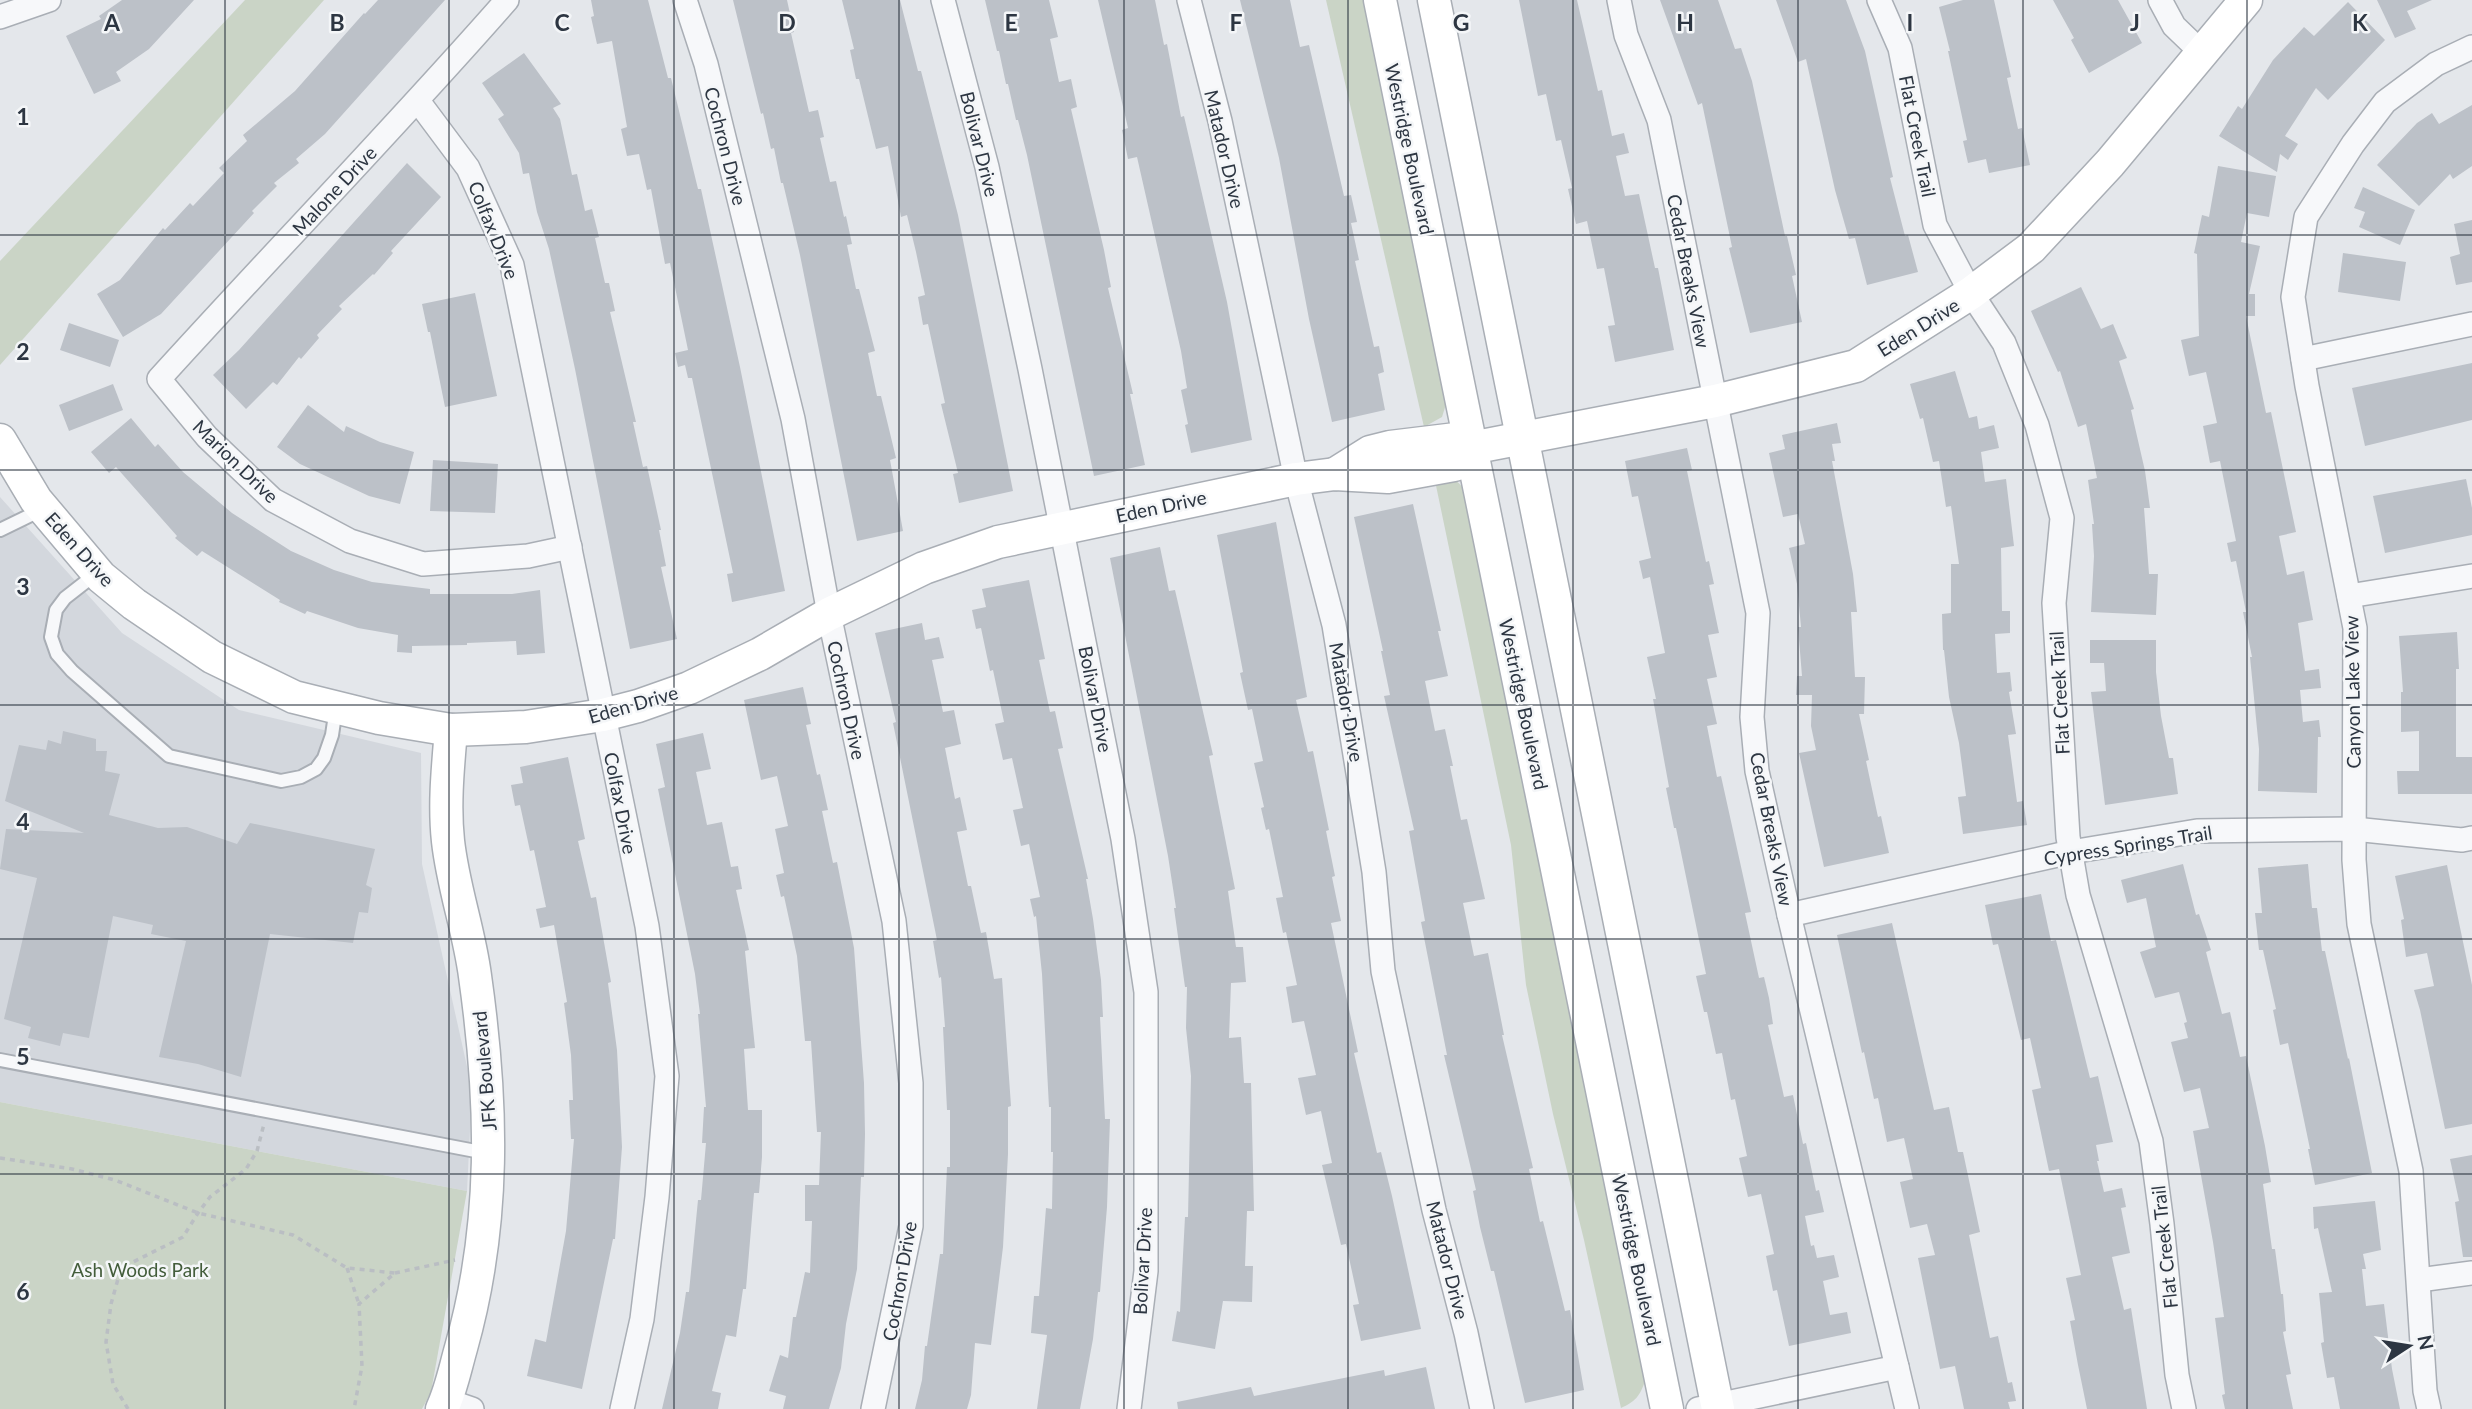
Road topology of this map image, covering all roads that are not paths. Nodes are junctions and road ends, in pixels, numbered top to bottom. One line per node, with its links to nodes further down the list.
1 (49, 0): 12 (street)
2 (507, 0): 15 (street, Malone Drive)
3 (684, 0): 32 (street, Cochron Drive)
4 (943, 0): 26 (street, Bolivar Drive)
5 (1189, 0): 24 (street, Matador Drive)
6 (1380, 0): 23 (street, Westridge Boulevard)
7 (1434, 0): 21 (street)
8 (1619, 0): 20 (street, Cedar Breaks View)
9 (1879, 0): 16 (street, Flat Creek Trail)
10 (2160, 0): 14 (street)
11 (2246, 0): 14 (street, Eden Drive)
12 (0, 17)
13 (2472, 47): 18 (street, Canyon Lake View)
14 (2201, 52): 16 (street, Eden Drive)
15 (418, 101): 19 (street, Malone Drive); 28 (street, Colfax Drive)
16 (1972, 293): 20 (street, Eden Drive); 38 (street, Flat Creek Trail)
17 (2472, 324): 18 (street)
18 (2303, 359): 31 (street, Canyon Lake View)
19 (159, 379): 28 (street, Marion Drive)
20 (1715, 401): 21 (street, Eden Drive); 39 (street, Cedar Breaks View)
21 (1520, 437): 23 (street, Eden Drive); 46 (street)
22 (0, 440): 25 (street, Eden Drive)
23 (1471, 448): 24 (street, Eden Drive); 51 (street, Westridge Boulevard)
24 (1297, 479): 26 (street, Eden Drive); 50 (street, Matador Drive)
25 (43, 509): 27 (lane); 29 (street, Eden Drive)
26 (1062, 528): 32 (street, Eden Drive); 49 (street, Bolivar Drive)
27 (0, 530)
28 (570, 547): 34 (street, Colfax Drive)
29 (97, 572): 33 (street, Eden Drive); 33 (lane)
30 (2472, 576): 31 (street)
31 (2349, 597): 36 (street, Canyon Lake View)
32 (829, 614): 34 (street, Eden Drive); 48 (street, Cochron Drive)
33 (336, 708): 35 (street, Eden Drive)
34 (603, 715): 35 (street, Eden Drive); 47 (street, Colfax Drive)
35 (451, 730): 41 (street, JFK Boulevard)
36 (2354, 829): 37 (street, Cypress Springs Trail); 38 (street, Cypress Springs Trail); 43 (street, Canyon Lake View)
37 (2472, 838)
38 (2071, 852): 39 (street, Cypress Springs Trail); 53 (street, Flat Creek Trail)
39 (1789, 915): 44 (street, Cedar Breaks View)
40 (0, 1060): 41 (lane)
41 (489, 1154): 45 (street, JFK Boulevard)
42 (2472, 1273): 43 (street)
43 (2420, 1280): 54 (street, Canyon Lake View)
44 (1897, 1367): 46 (street); 52 (street, Cedar Breaks View)
45 (453, 1406)
46 (1711, 1408)
47 (622, 1409)
48 (873, 1409)
49 (1129, 1409)
50 (1482, 1409)
51 (1667, 1409)
52 (1907, 1409)
53 (2184, 1409)
54 (2429, 1409)

